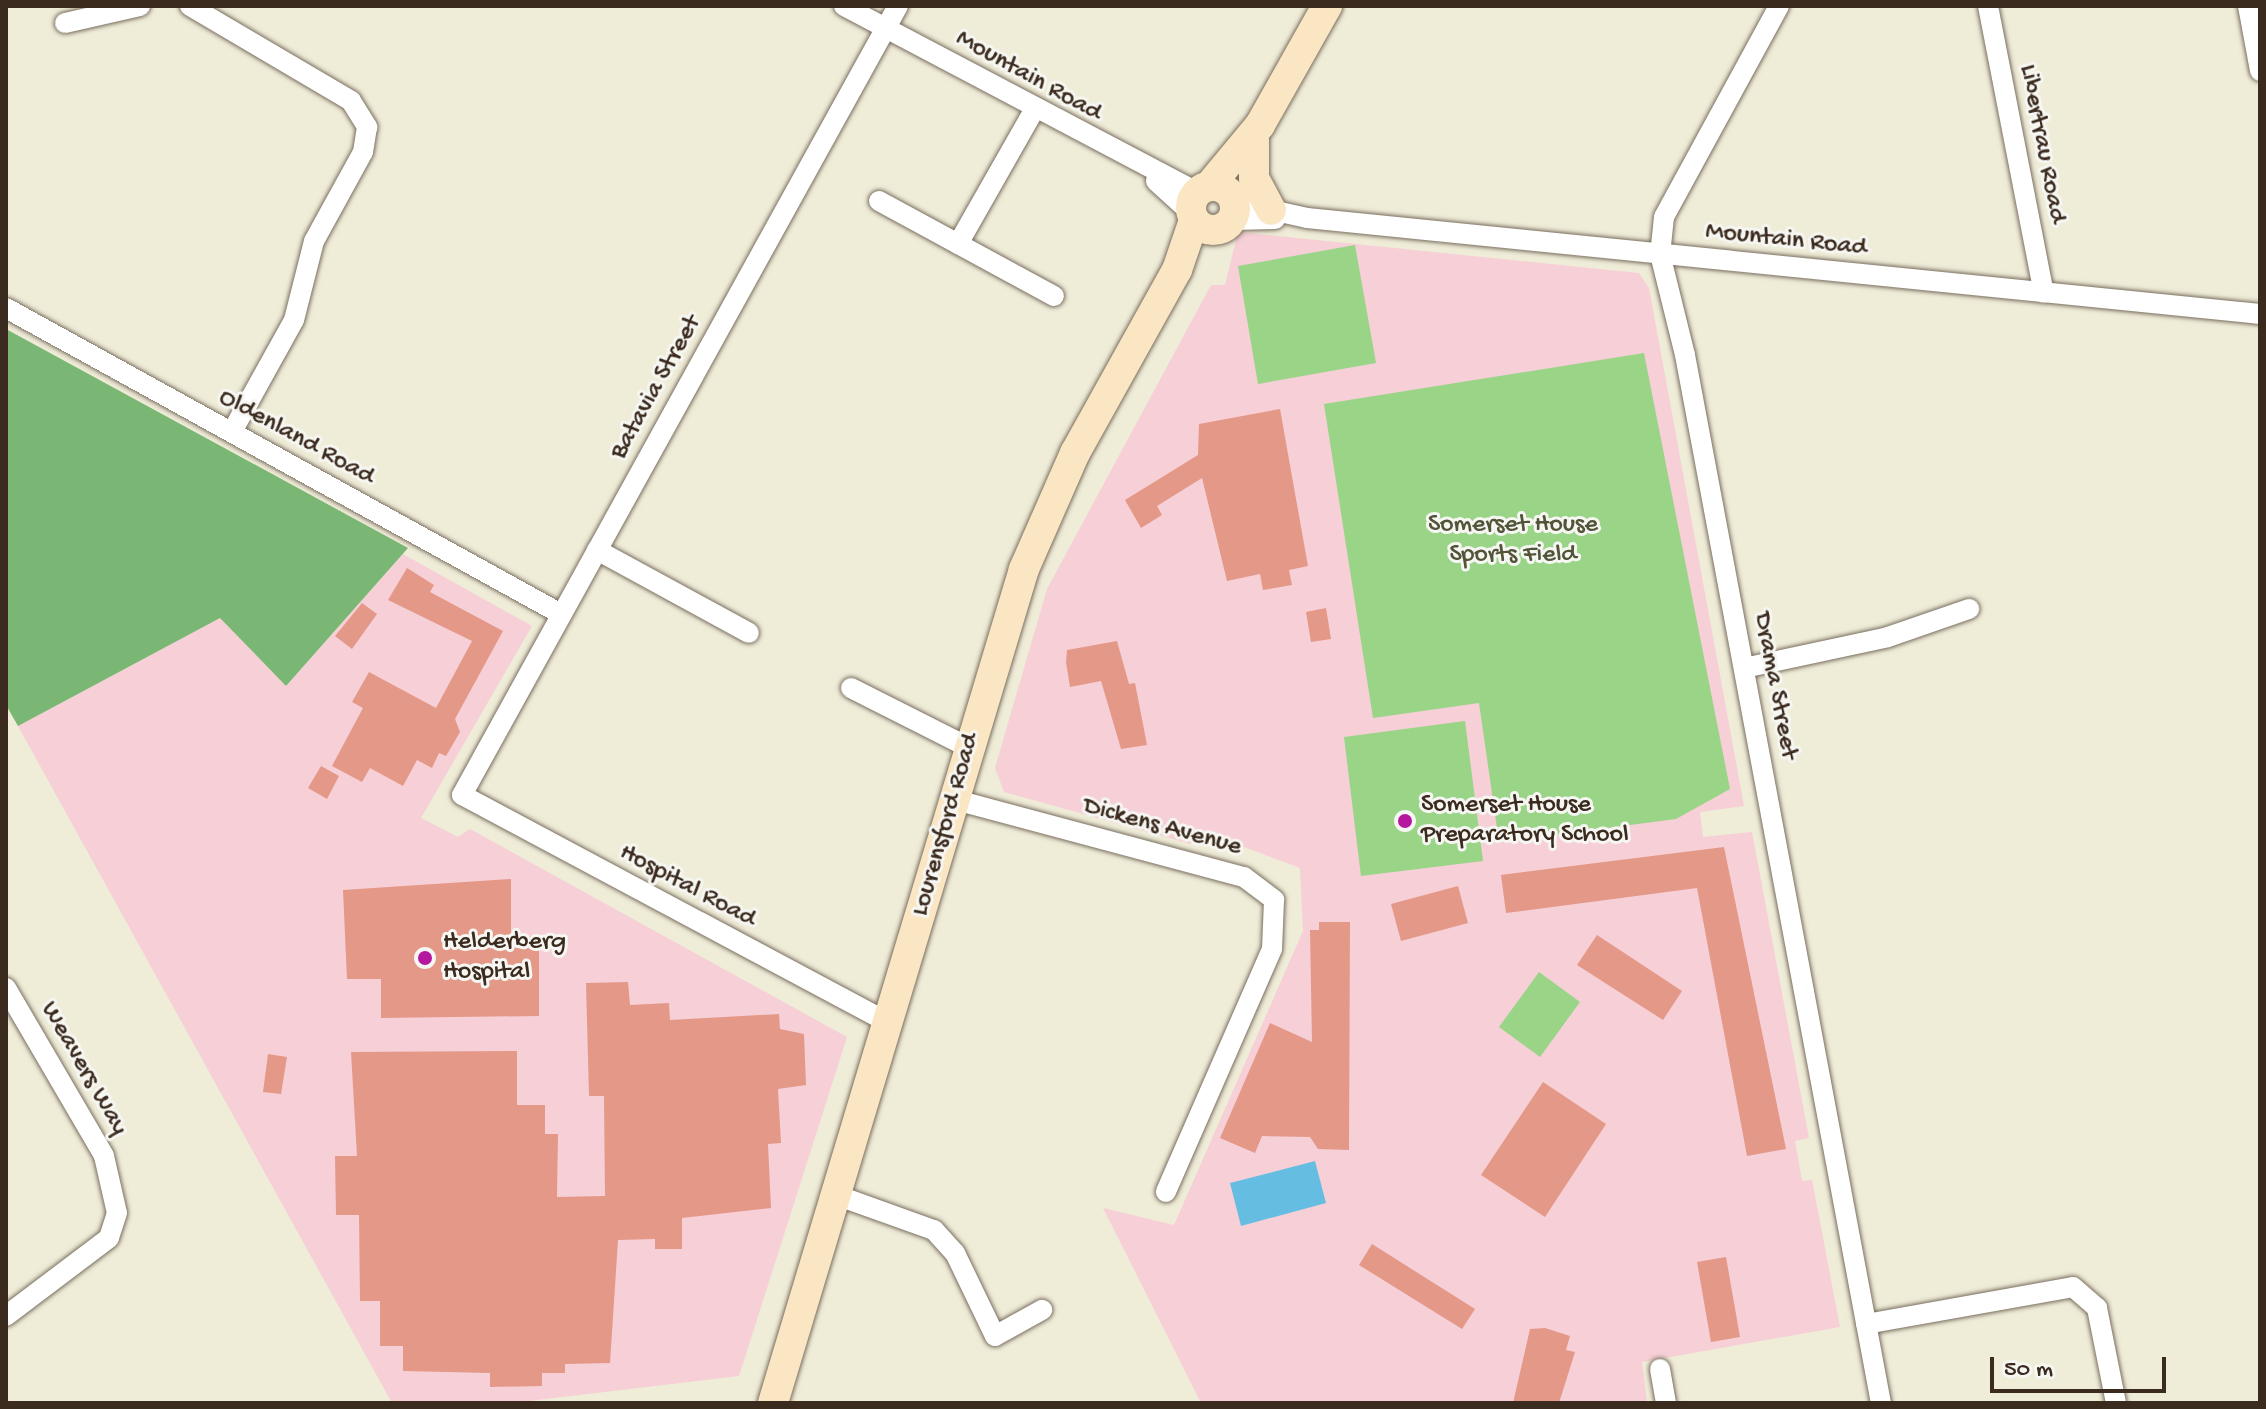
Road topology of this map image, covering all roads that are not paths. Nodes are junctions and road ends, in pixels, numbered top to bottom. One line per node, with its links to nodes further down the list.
1 (140, 6): 9 (street)
2 (190, 6): 24 (street)
3 (844, 6): 10 (street, Mountain Road)
4 (898, 6): 10 (street, Batavia Street)
5 (1327, 6): 13 (street, Lourensford Road)
6 (1779, 6): 19 (street, Drama Street)
7 (1988, 6): 20 (street, Libertrau Road)
8 (2248, 6): 11 (street)
9 (65, 23)
10 (885, 29): 12 (street, Mountain Road); 25 (street, Batavia Street)
11 (2260, 71)
12 (1034, 110): 15 (street, Mountain Road); 18 (street)
13 (1257, 132): 15 (street, Lourensford Road); 16 (street)
14 (879, 201): 18 (street)
15 (1213, 207): 16 (street, Mountain Road); 17 (street, Mountain Road); 31 (street, Lourensford Road)
16 (1271, 210): 17 (street, Mountain Road)
17 (1307, 218): 19 (street, Mountain Road)
18 (958, 244): 21 (street)
19 (1660, 254): 20 (street, Mountain Road); 29 (street, Drama Street)
20 (2044, 293): 23 (street, Mountain Road)
21 (1054, 296)
22 (6, 308): 24 (street, Oldenland Road)
23 (2260, 314)
24 (232, 432): 27 (street, Oldenland Road)
25 (597, 550): 27 (street, Batavia Street); 28 (street)
26 (1969, 609): 29 (street)
27 (561, 614): 32 (street, Batavia Street)
28 (749, 633)
29 (1744, 668): 40 (street, Drama Street)
30 (851, 688): 31 (street)
31 (970, 748): 33 (street, Lourensford Road)
32 (462, 795): 35 (street, Hospital Road)
33 (956, 800): 35 (street, Lourensford Road); 36 (street, Dickens Avenue)
34 (6, 988): 39 (street, Weavers Way)
35 (889, 1023): 37 (street, Lourensford Road)
36 (1166, 1192)
37 (836, 1195): 38 (street); 42 (street, Lourensford Road)
38 (1042, 1310)
39 (6, 1316)
40 (1866, 1324): 44 (street, Drama Street); 45 (street)
41 (1660, 1369): 43 (street)
42 (773, 1403)
43 (1666, 1403)
44 (1881, 1403)
45 (2116, 1403)

